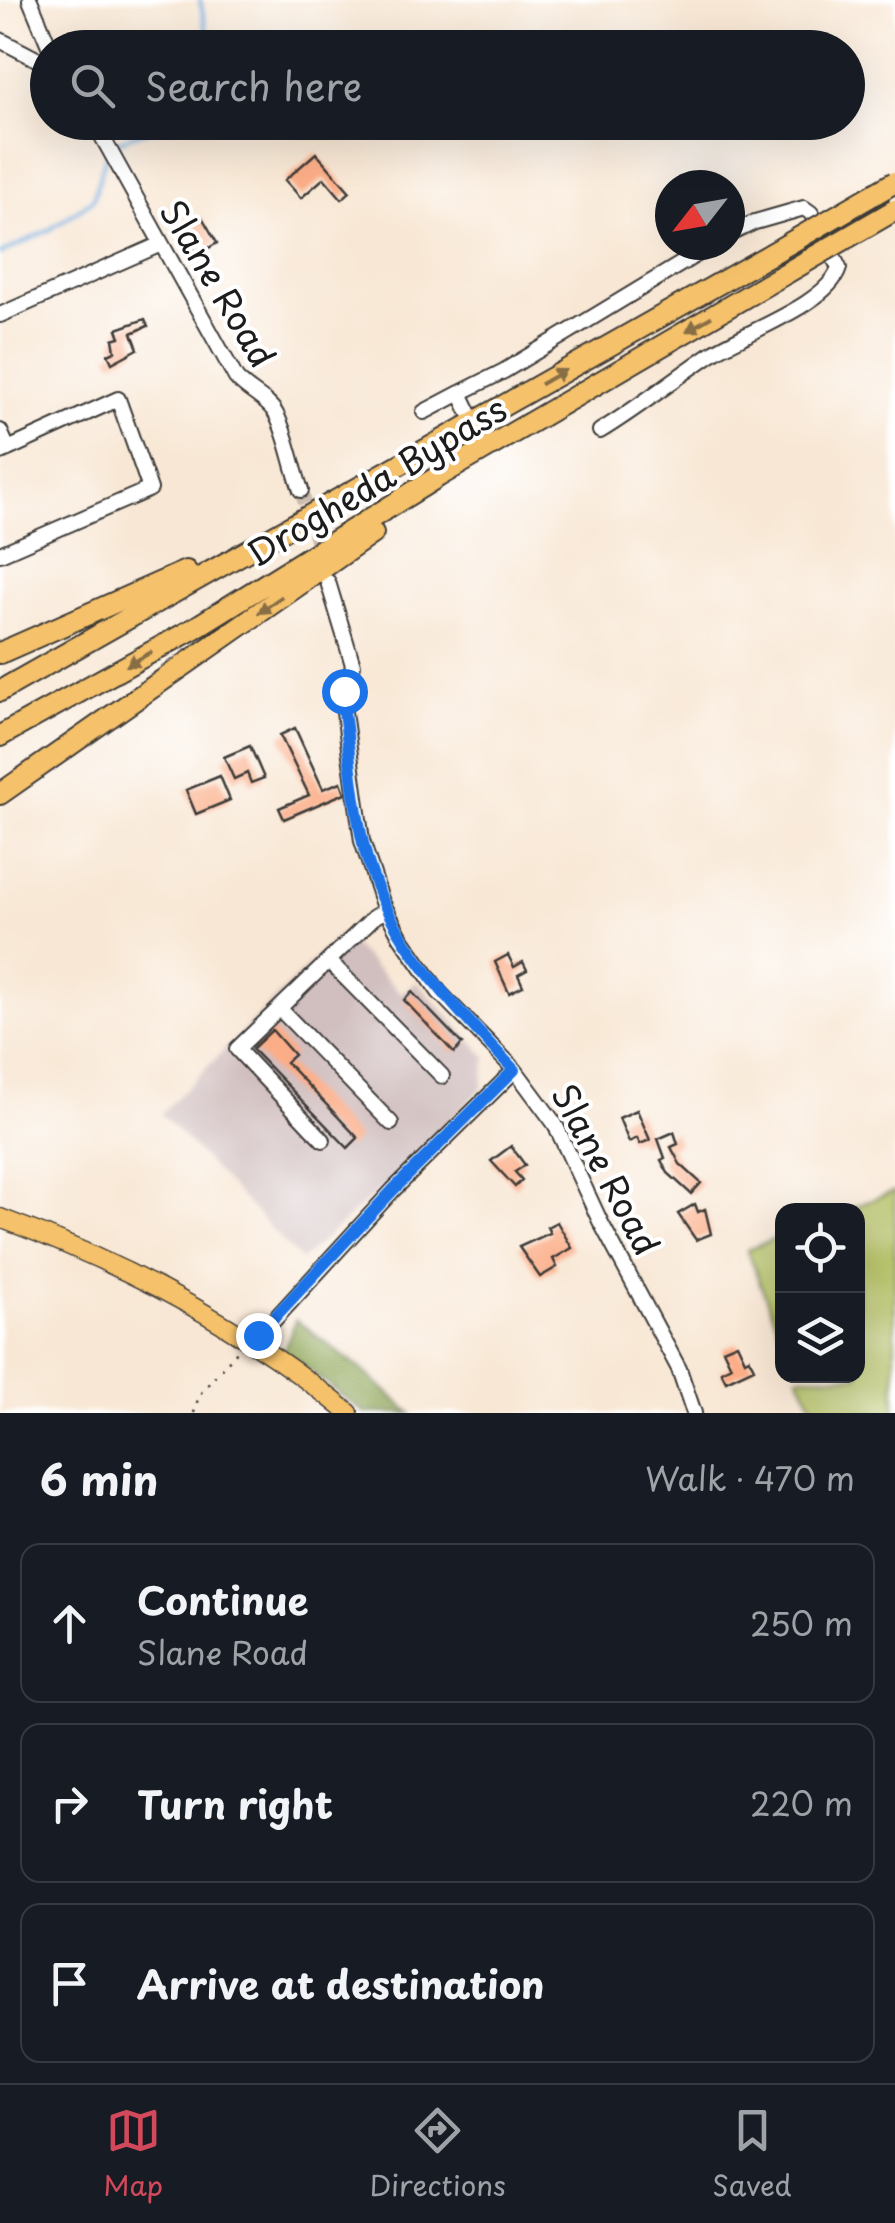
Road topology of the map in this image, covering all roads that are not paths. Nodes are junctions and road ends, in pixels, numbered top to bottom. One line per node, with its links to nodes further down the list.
1 (30, 0): 2 (street)
2 (42, 30)
3 (0, 40): 4 (street)
4 (30, 56)
5 (104, 140): 9 (street, Slane Road)
6 (895, 182): 14 (highway, Drogheda Bypass, one-way to 6, bridge)
7 (895, 210): 17 (highway, Drogheda Bypass, one-way to 17, bridge)
8 (745, 227): 16 (street)
9 (161, 244): 11 (street); 20 (street, Slane Road)
10 (687, 260): 12 (street)
11 (0, 315)
12 (460, 392): 13 (street); 14 (street)
13 (424, 412)
14 (474, 422): 19 (highway, Drogheda Bypass)
15 (0, 431): 18 (street)
16 (600, 431)
17 (492, 446): 25 (highway, Drogheda Bypass, one-way to 25); 26 (highway, one-way to 26)
18 (4, 451): 21 (street)
19 (377, 477): 23 (highway); 24 (highway, Drogheda Bypass)
20 (301, 490)
21 (0, 554)
22 (328, 582): 27 (street, Slane Road)
23 (0, 653)
24 (0, 691)
25 (0, 736)
26 (0, 794)
27 (386, 910): 28 (street); 30 (street, Slane Road)
28 (330, 962): 29 (street); 31 (street)
29 (280, 1009): 32 (street); 33 (street)
30 (514, 1070): 35 (street); 37 (street, Slane Road)
31 (442, 1076)
32 (391, 1123)
33 (323, 1140)
34 (0, 1218): 35 (main road)
35 (249, 1341): 36 (main road)
36 (348, 1413)
37 (694, 1413)

